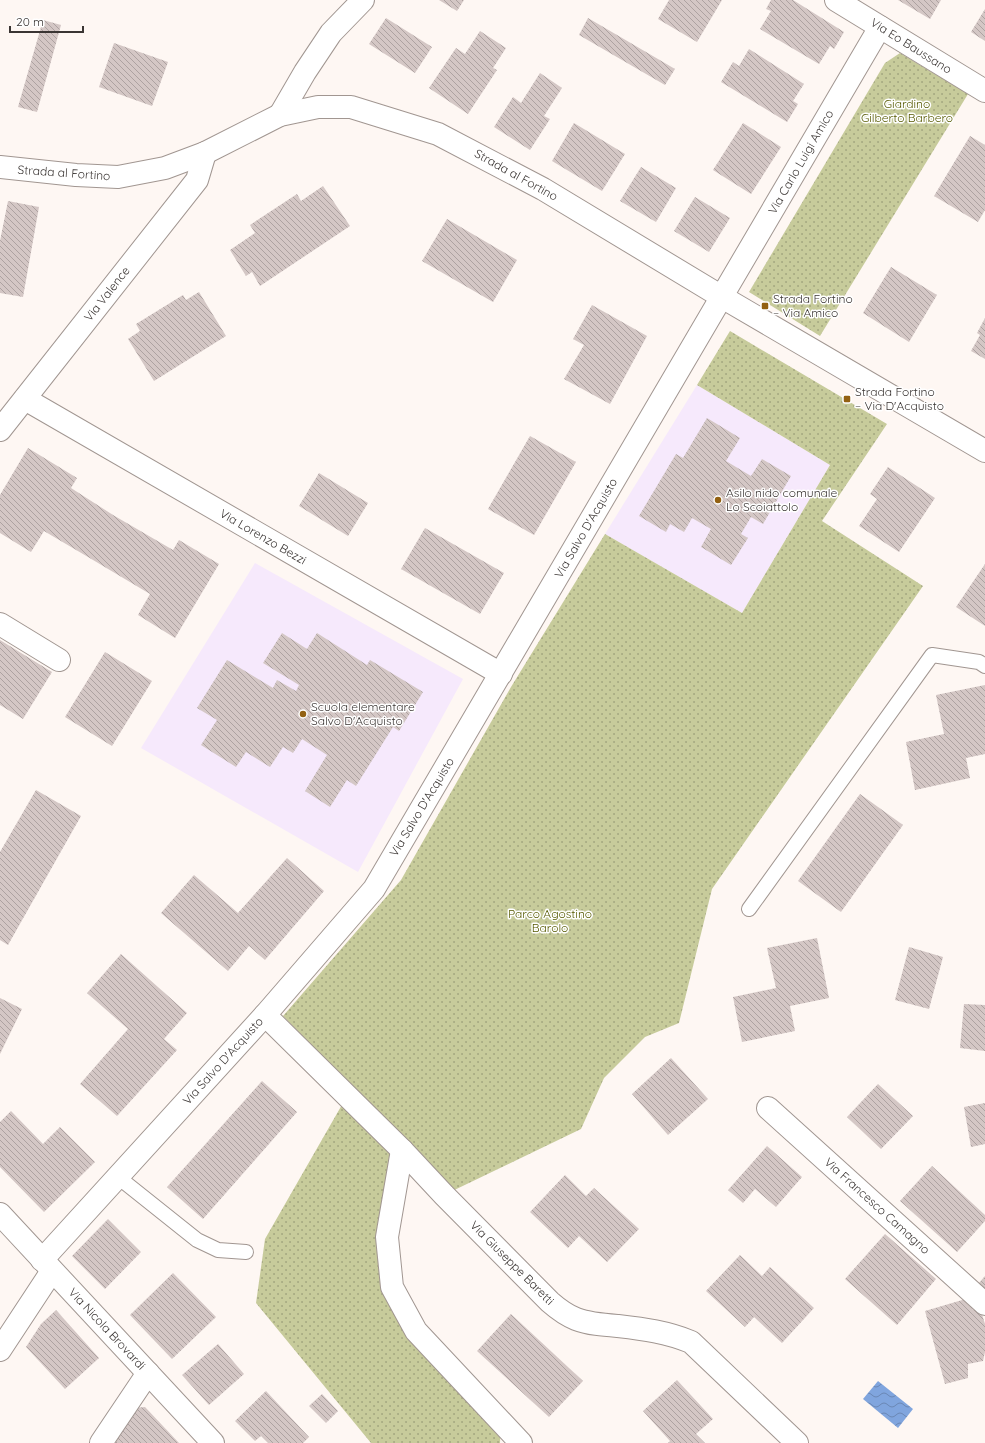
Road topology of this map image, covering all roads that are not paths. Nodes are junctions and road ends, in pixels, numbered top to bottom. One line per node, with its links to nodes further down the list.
1 (363, 0): 5 (street)
2 (836, 0): 3 (street, Via Eo Baussano)
3 (880, 27): 4 (street, Via Eo Baussano); 8 (street, Via Carlo Luigi Amico)
4 (985, 91)
5 (280, 114): 6 (street, Strada al Fortino); 8 (street, Strada al Fortino)
6 (205, 152): 7 (street, Strada al Fortino); 9 (street, Via Valence)
7 (0, 167)
8 (722, 297): 11 (street, Strada al Fortino); 15 (street, Via Salvo D'Acquisto)
9 (25, 399): 10 (street, Via Valence); 15 (street, Via Lorenzo Bezzi)
10 (0, 430)
11 (985, 451)
12 (0, 624): 13 (street)
13 (59, 660)
14 (985, 666): 16 (lane)
15 (501, 674): 17 (street, Via Salvo D'Acquisto)
16 (749, 909)
17 (265, 1015): 19 (street, Via Giuseppe Baretti); 20 (street, Via Salvo D'Acquisto)
18 (768, 1108): 24 (street, Via Francesco Camagno)
19 (402, 1150): 29 (street); 30 (street, Via Giuseppe Baretti)
20 (118, 1177): 22 (lane); 23 (street, Via Salvo D'Acquisto)
21 (0, 1214): 23 (street, Via Nicola Brovardi)
22 (246, 1252)
23 (47, 1265): 25 (street, Via Salvo D'Acquisto); 26 (street, Via Nicola Brovardi)
24 (985, 1304)
25 (0, 1350)
26 (148, 1372): 27 (street); 28 (street, Via Nicola Brovardi)
27 (101, 1443)
28 (213, 1443)
29 (521, 1443)
30 (797, 1443)

